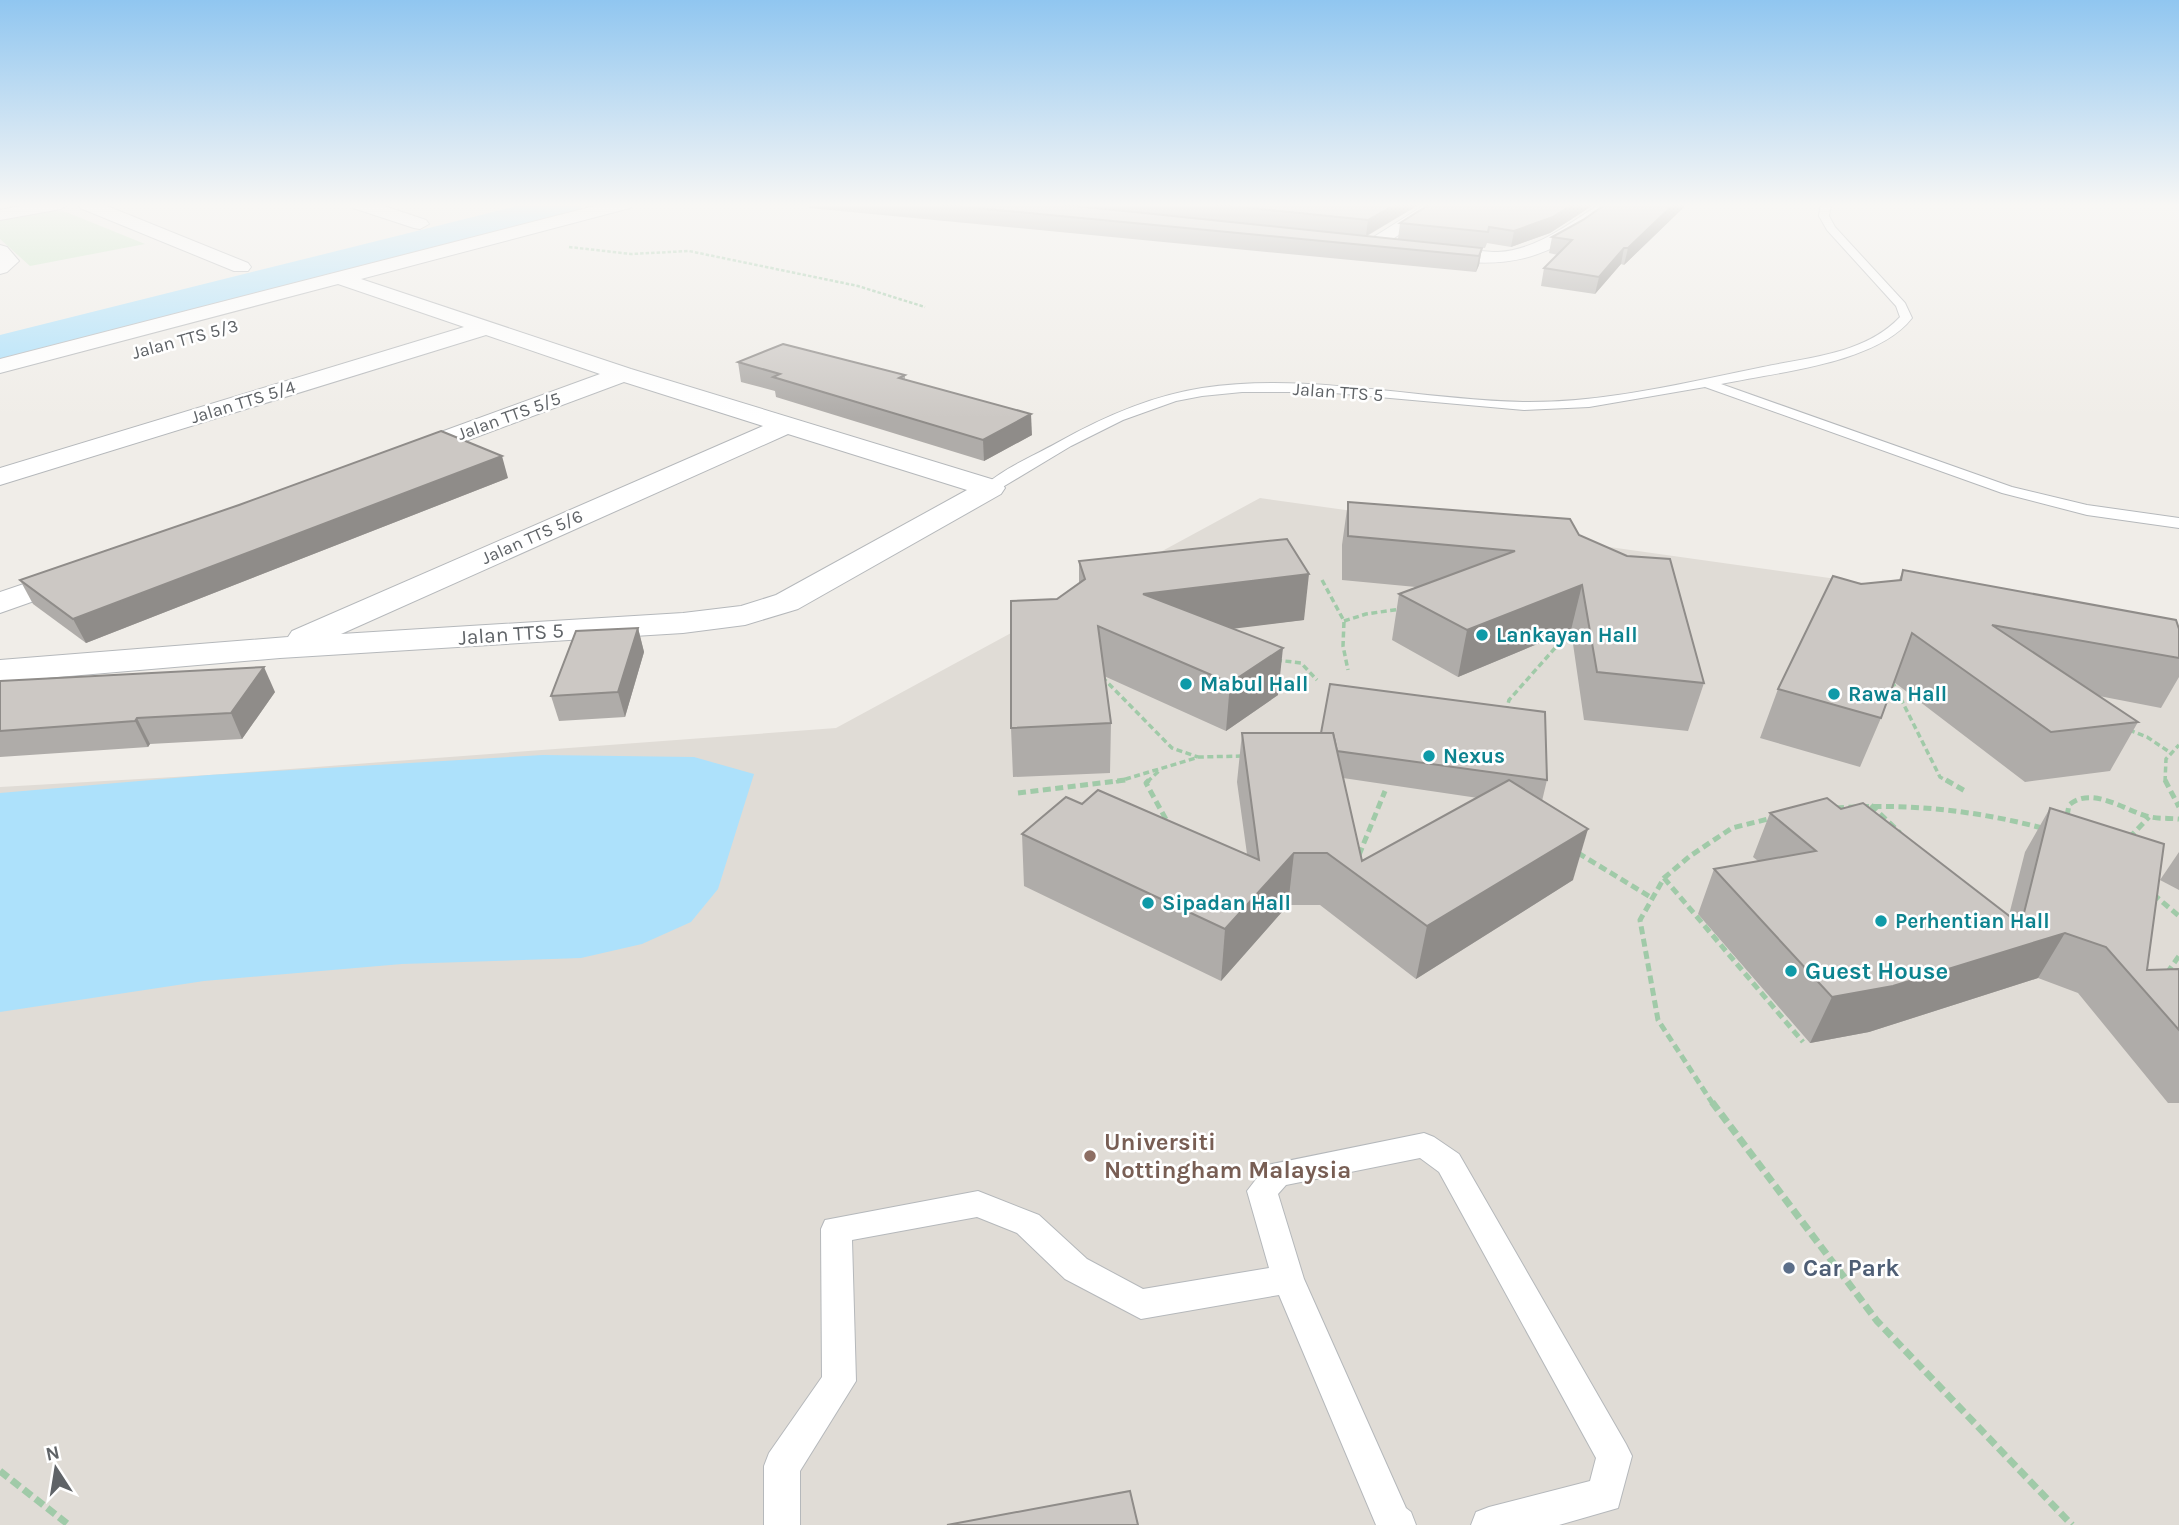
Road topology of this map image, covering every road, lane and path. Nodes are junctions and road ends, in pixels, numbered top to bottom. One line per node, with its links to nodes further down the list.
1 (349, 275): 4 (street)
2 (807, 275): 6 (path)
3 (1874, 275): 11 (lane, Jalan TTS 5)
4 (338, 278): 5 (street); 8 (street)
5 (371, 290): 7 (street); 10 (street, Jalan TTS 5/3)
6 (925, 307)
7 (485, 328): 9 (street); 14 (street, Jalan TTS 5/4)
8 (0, 366)
9 (623, 374): 12 (street); 13 (street, Jalan TTS 5/5)
10 (53, 375)
11 (1705, 382): 15 (lane, Jalan TTS 5); 16 (lane)
12 (784, 426): 15 (street); 23 (street, Jalan TTS 5/6)
13 (377, 465)
14 (0, 477)
15 (991, 488): 23 (street, Jalan TTS 5)
16 (2179, 523)
17 (104, 565): 19 (street)
18 (1322, 580): 21 (path)
19 (0, 603)
20 (1404, 609): 21 (path)
21 (1344, 621): 25 (path)
22 (1571, 630): 30 (path)
23 (280, 649): 26 (street, Jalan TTS 5)
24 (1274, 659): 28 (path)
25 (1348, 670)
26 (0, 671)
27 (1098, 673): 35 (path)
28 (1317, 680)
29 (1892, 680): 38 (path)
30 (1506, 712)
31 (2122, 727): 33 (path)
32 (2179, 745): 33 (path)
33 (2171, 753): 41 (path)
34 (1249, 756): 35 (path)
35 (1199, 757): 36 (path)
36 (1160, 769): 39 (path); 47 (path)
37 (1385, 791): 52 (path)
38 (1965, 791)
39 (1018, 793)
40 (1870, 805): 42 (path); 48 (path); 49 (path)
41 (2179, 807)
42 (1831, 808)
43 (1781, 816): 53 (path)
44 (2149, 817): 45 (path); 46 (path); 50 (path)
45 (2179, 819)
46 (2073, 822)
47 (1170, 828)
48 (2047, 830)
49 (1906, 841)
50 (2122, 847)
51 (1571, 849): 55 (path)
52 (1357, 860)
53 (1664, 878): 55 (path); 59 (path)
54 (2146, 887): 56 (path)
55 (1652, 898): 66 (path)
56 (2179, 916)
57 (2179, 956): 58 (path)
58 (2164, 978)
59 (1804, 1042)
60 (1288, 1279): 63 (lane); 64 (lane); 65 (lane)
61 (0, 1471): 62 (path)
62 (69, 1525)
63 (782, 1525)
64 (1398, 1525)
65 (1489, 1525)
66 (2072, 1525)

